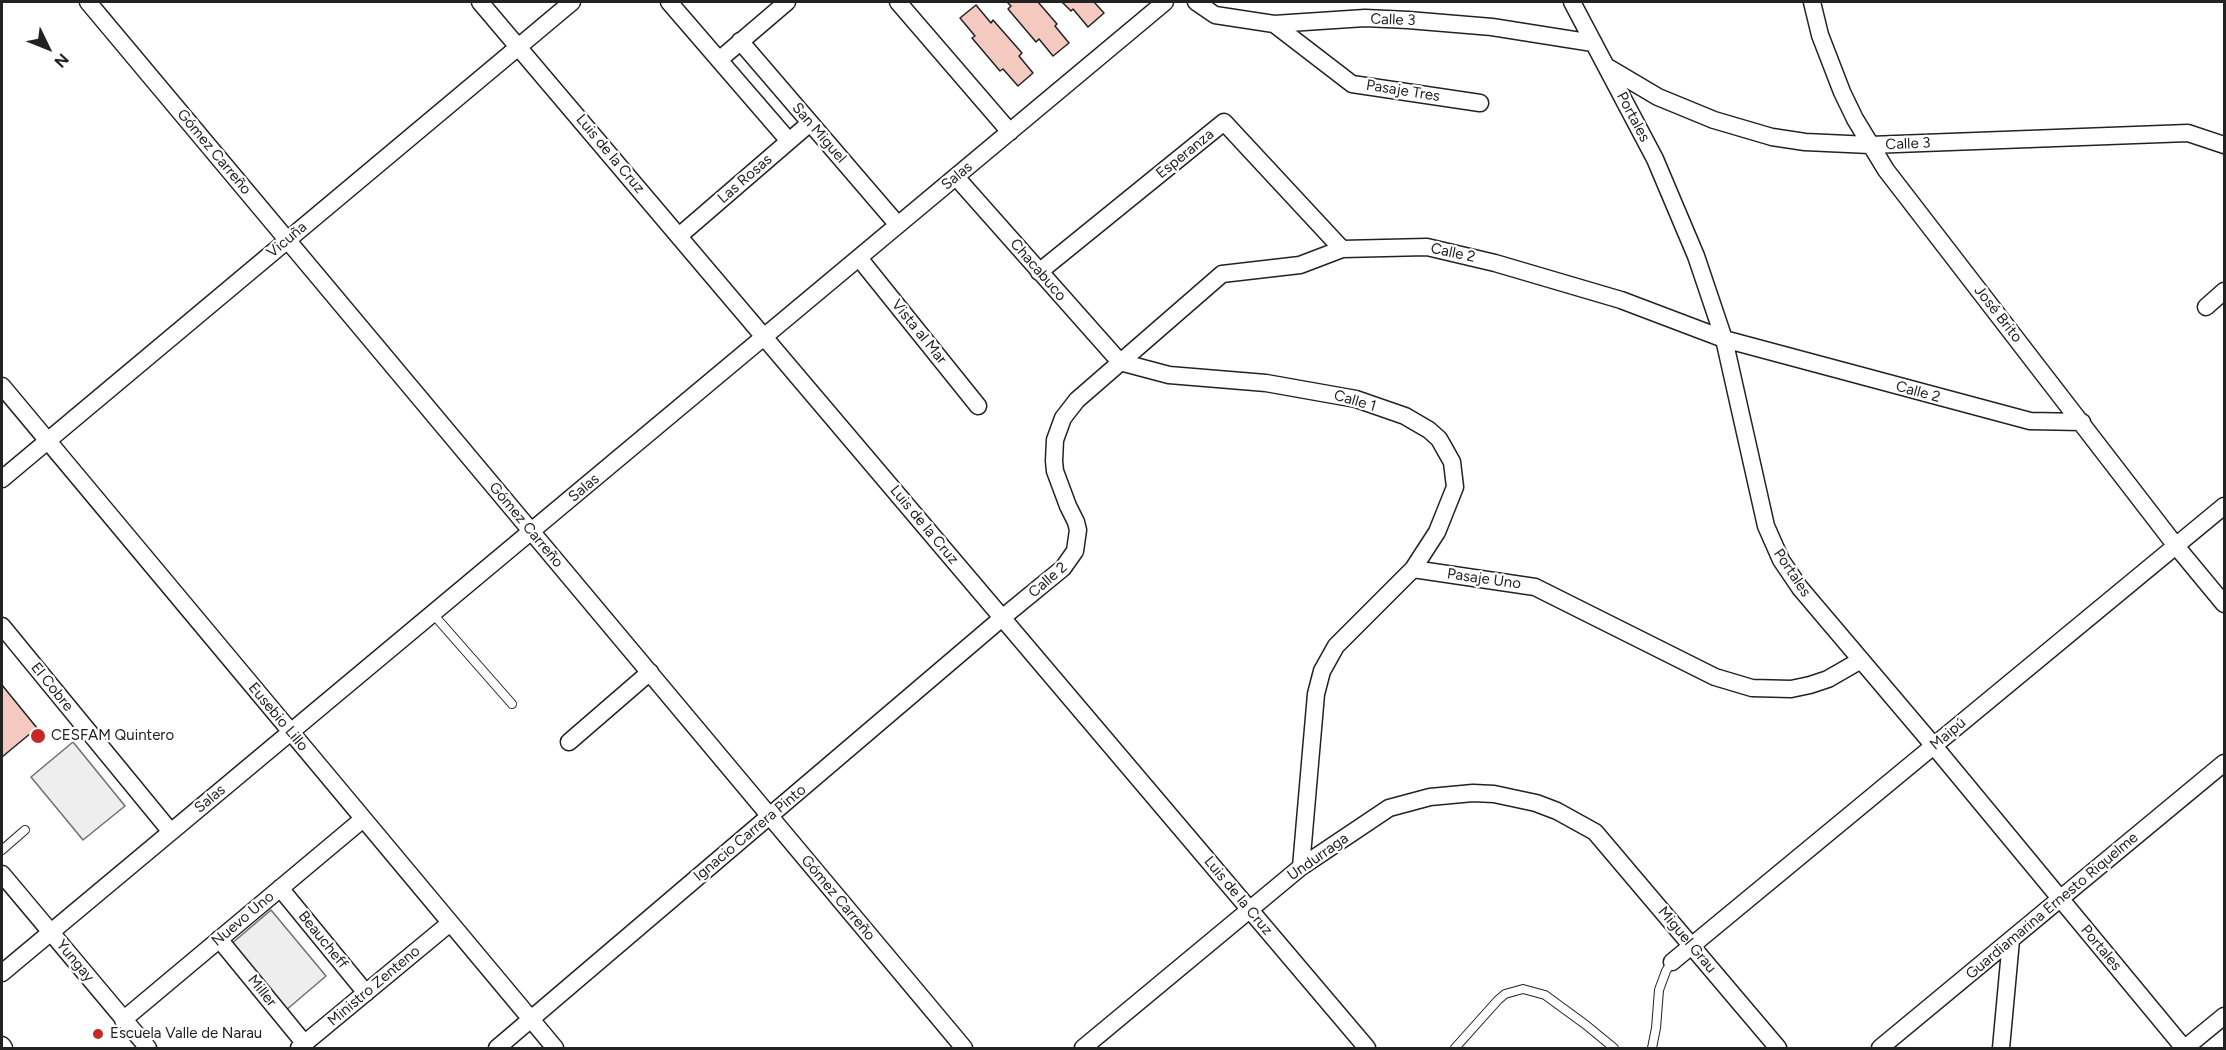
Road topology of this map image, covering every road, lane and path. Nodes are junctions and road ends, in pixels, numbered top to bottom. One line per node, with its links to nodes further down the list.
1 (88, 2): 28 (street, Gómez Carreño)
2 (480, 2): 12 (street, Luis de la Cruz)
3 (501, 2): 12 (street)
4 (572, 2): 16 (street, Vicuña)
5 (669, 2): 17 (street, San Miguel)
6 (787, 2): 14 (street)
7 (898, 2): 21 (street)
8 (1165, 2): 21 (street, Salas)
9 (1196, 2): 13 (street, Calle 3)
10 (1572, 2): 15 (street, Portales)
11 (1812, 2): 23 (street, José Brito)
12 (498, 22): 16 (street, Luis de la Cruz)
13 (1274, 24): 15 (street, Calle 3); 19 (street, Pasaje Tres)
14 (740, 41): 17 (street); 20 (street, San Miguel)
15 (1593, 43): 18 (street, Portales)
16 (518, 46): 27 (street, Luis de la Cruz); 28 (street, Vicuña)
17 (719, 60): 22 (street, San Miguel)
18 (1606, 66): 23 (street, Calle 3); 35 (street, Portales)
19 (1480, 103)
20 (810, 123): 22 (street, Las Rosas); 26 (street, San Miguel)
21 (1010, 132): 25 (street, Salas)
22 (789, 141): 27 (street, Las Rosas)
23 (1870, 145): 24 (street, Calle 3); 39 (street, José Brito)
24 (2224, 145)
25 (957, 177): 26 (street, Salas); 31 (street, Chacabuco)
26 (898, 225): 30 (street, Salas)
27 (679, 236): 34 (street, Luis de la Cruz)
28 (287, 240): 40 (street, Vicuña); 43 (street, Gómez Carreño)
29 (1342, 249): 31 (street, Esperanza); 35 (street, Calle 2); 36 (street, Calle 2)
30 (859, 258): 34 (street, Salas); 38 (street, Vista al Mar)
31 (1039, 272): 36 (street, Chacabuco)
32 (2224, 291): 33 (street)
33 (2206, 307)
34 (765, 337): 43 (street, Salas); 48 (street, Luis de la Cruz)
35 (1724, 339): 39 (street, Calle 2); 50 (street, Portales)
36 (1120, 362): 45 (street, Calle 1); 48 (street, Calle 2)
37 (2, 386): 40 (street, Eusebio Lillo)
38 (978, 406)
39 (2082, 422): 44 (street, José Brito)
40 (47, 441): 41 (street, Vicuña); 53 (street, Eusebio Lillo)
41 (2, 479)
42 (2224, 506): 44 (street, Maipú)
43 (532, 531): 47 (street, Salas); 51 (street, Gómez Carreño)
44 (2176, 546): 46 (street, José Brito); 55 (street, Maipú)
45 (1413, 569): 50 (street, Pasaje Uno); 63 (street)
46 (2224, 604)
47 (433, 614): 52 (lane); 53 (street, Salas)
48 (1002, 618): 57 (street, Ignacio Carrera Pinto); 67 (street, Luis de la Cruz)
49 (2, 626): 60 (street, El Cobre)
50 (1861, 660): 55 (street, Portales)
51 (650, 672): 54 (street); 57 (street, Gómez Carreño)
52 (512, 704)
53 (291, 732): 58 (street, Eusebio Lillo); 60 (street, Salas)
54 (569, 742)
55 (1934, 746): 66 (street, Portales); 72 (street, Maipú)
56 (2224, 763): 66 (street, Guardiamarina Ernesto Riquelme)
57 (770, 816): 78 (street, Ignacio Carrera Pinto); 83 (street, Gómez Carreño)
58 (363, 819): 65 (street, Nuevo Uno); 68 (street, Eusebio Lillo)
59 (25, 830): 62 (lane)
60 (171, 832): 69 (street, Salas)
61 (1595, 832): 63 (street, Undurraga); 72 (street, Miguel Grau)
62 (2, 850)
63 (1301, 867): 67 (street, Undurraga)
64 (2, 874): 69 (street, Yungay)
65 (280, 888): 70 (street, Nuevo Uno); 75 (street, Beaucheff)
66 (2061, 899): 71 (street, Guardiamarina Ernesto Riquelme); 92 (street, Portales)
67 (1249, 909): 84 (street, Undurraga); 85 (street, Luis de la Cruz)
68 (450, 922): 75 (street, Ministro Zenteno); 78 (street, Eusebio Lillo)
69 (50, 932): 74 (street, Salas); 77 (street, Yungay)
70 (219, 939): 77 (street, Nuevo Uno); 79 (street, Miller)
71 (2011, 940): 90 (street, Guardiamarina Ernesto Riquelme); 91 (street)
72 (1692, 946): 73 (street, Maipú); 89 (street, Miguel Grau)
73 (1672, 962): 88 (lane)
74 (2, 973)
75 (366, 993): 79 (street, Ministro Zenteno)
76 (2224, 1016): 92 (street)
77 (123, 1020): 80 (street, Yungay)
78 (531, 1020): 81 (street, Ignacio Carrera Pinto); 82 (street, Eusebio Lillo)
79 (302, 1046)
80 (148, 1048)
81 (497, 1048)
82 (555, 1048)
83 (964, 1048)
84 (1083, 1048)
85 (1367, 1048)
86 (1455, 1048): 87 (lane)
87 (1614, 1048)
88 (1652, 1048)
89 (1778, 1048)
90 (1880, 1048)
91 (2001, 1048)
92 (2185, 1048)

